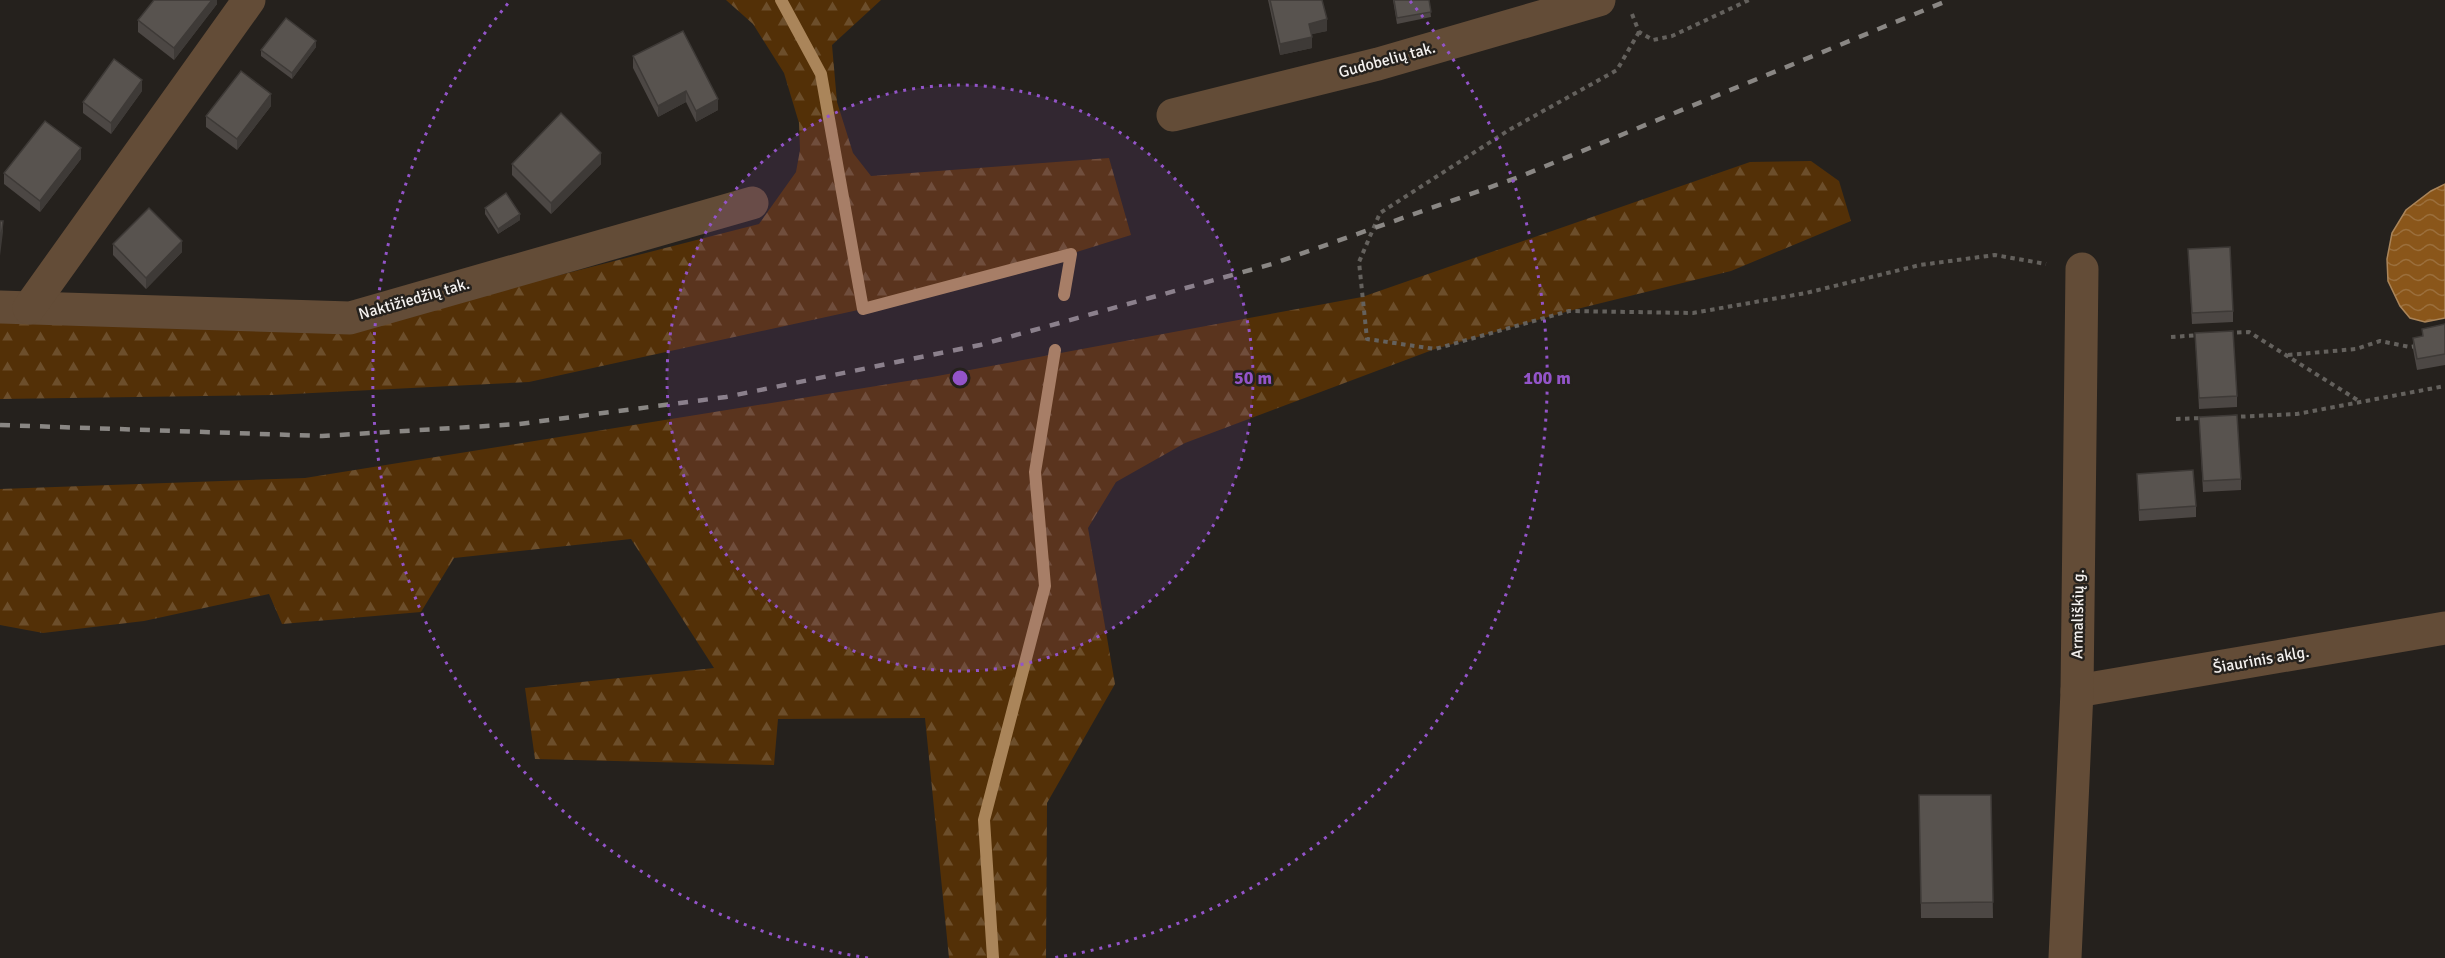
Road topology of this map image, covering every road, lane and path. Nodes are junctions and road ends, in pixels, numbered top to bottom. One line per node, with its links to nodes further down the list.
1 (249, 0): 9 (street, Naktižiedžių tak.)
2 (1599, 0): 6 (street, Gudobelių tak.)
3 (1749, 0): 5 (path)
4 (1631, 11): 5 (path)
5 (1639, 32): 8 (path)
6 (1173, 115)
7 (752, 203): 9 (street, Naktižiedžių tak.)
8 (2082, 269): 21 (street, Armališkių g.)
9 (14, 307)
10 (2227, 333): 14 (path)
11 (2204, 335): 12 (path)
12 (2170, 338)
13 (2420, 345): 14 (path)
14 (2286, 355): 16 (path)
15 (2445, 386): 16 (path)
16 (2360, 402): 17 (path)
17 (2231, 417)
18 (2209, 418): 19 (path)
19 (2176, 419)
20 (2445, 628): 21 (street, Šiaurinis aklg.)
21 (2077, 691): 22 (street, Armališkių g.)
22 (2065, 958)

